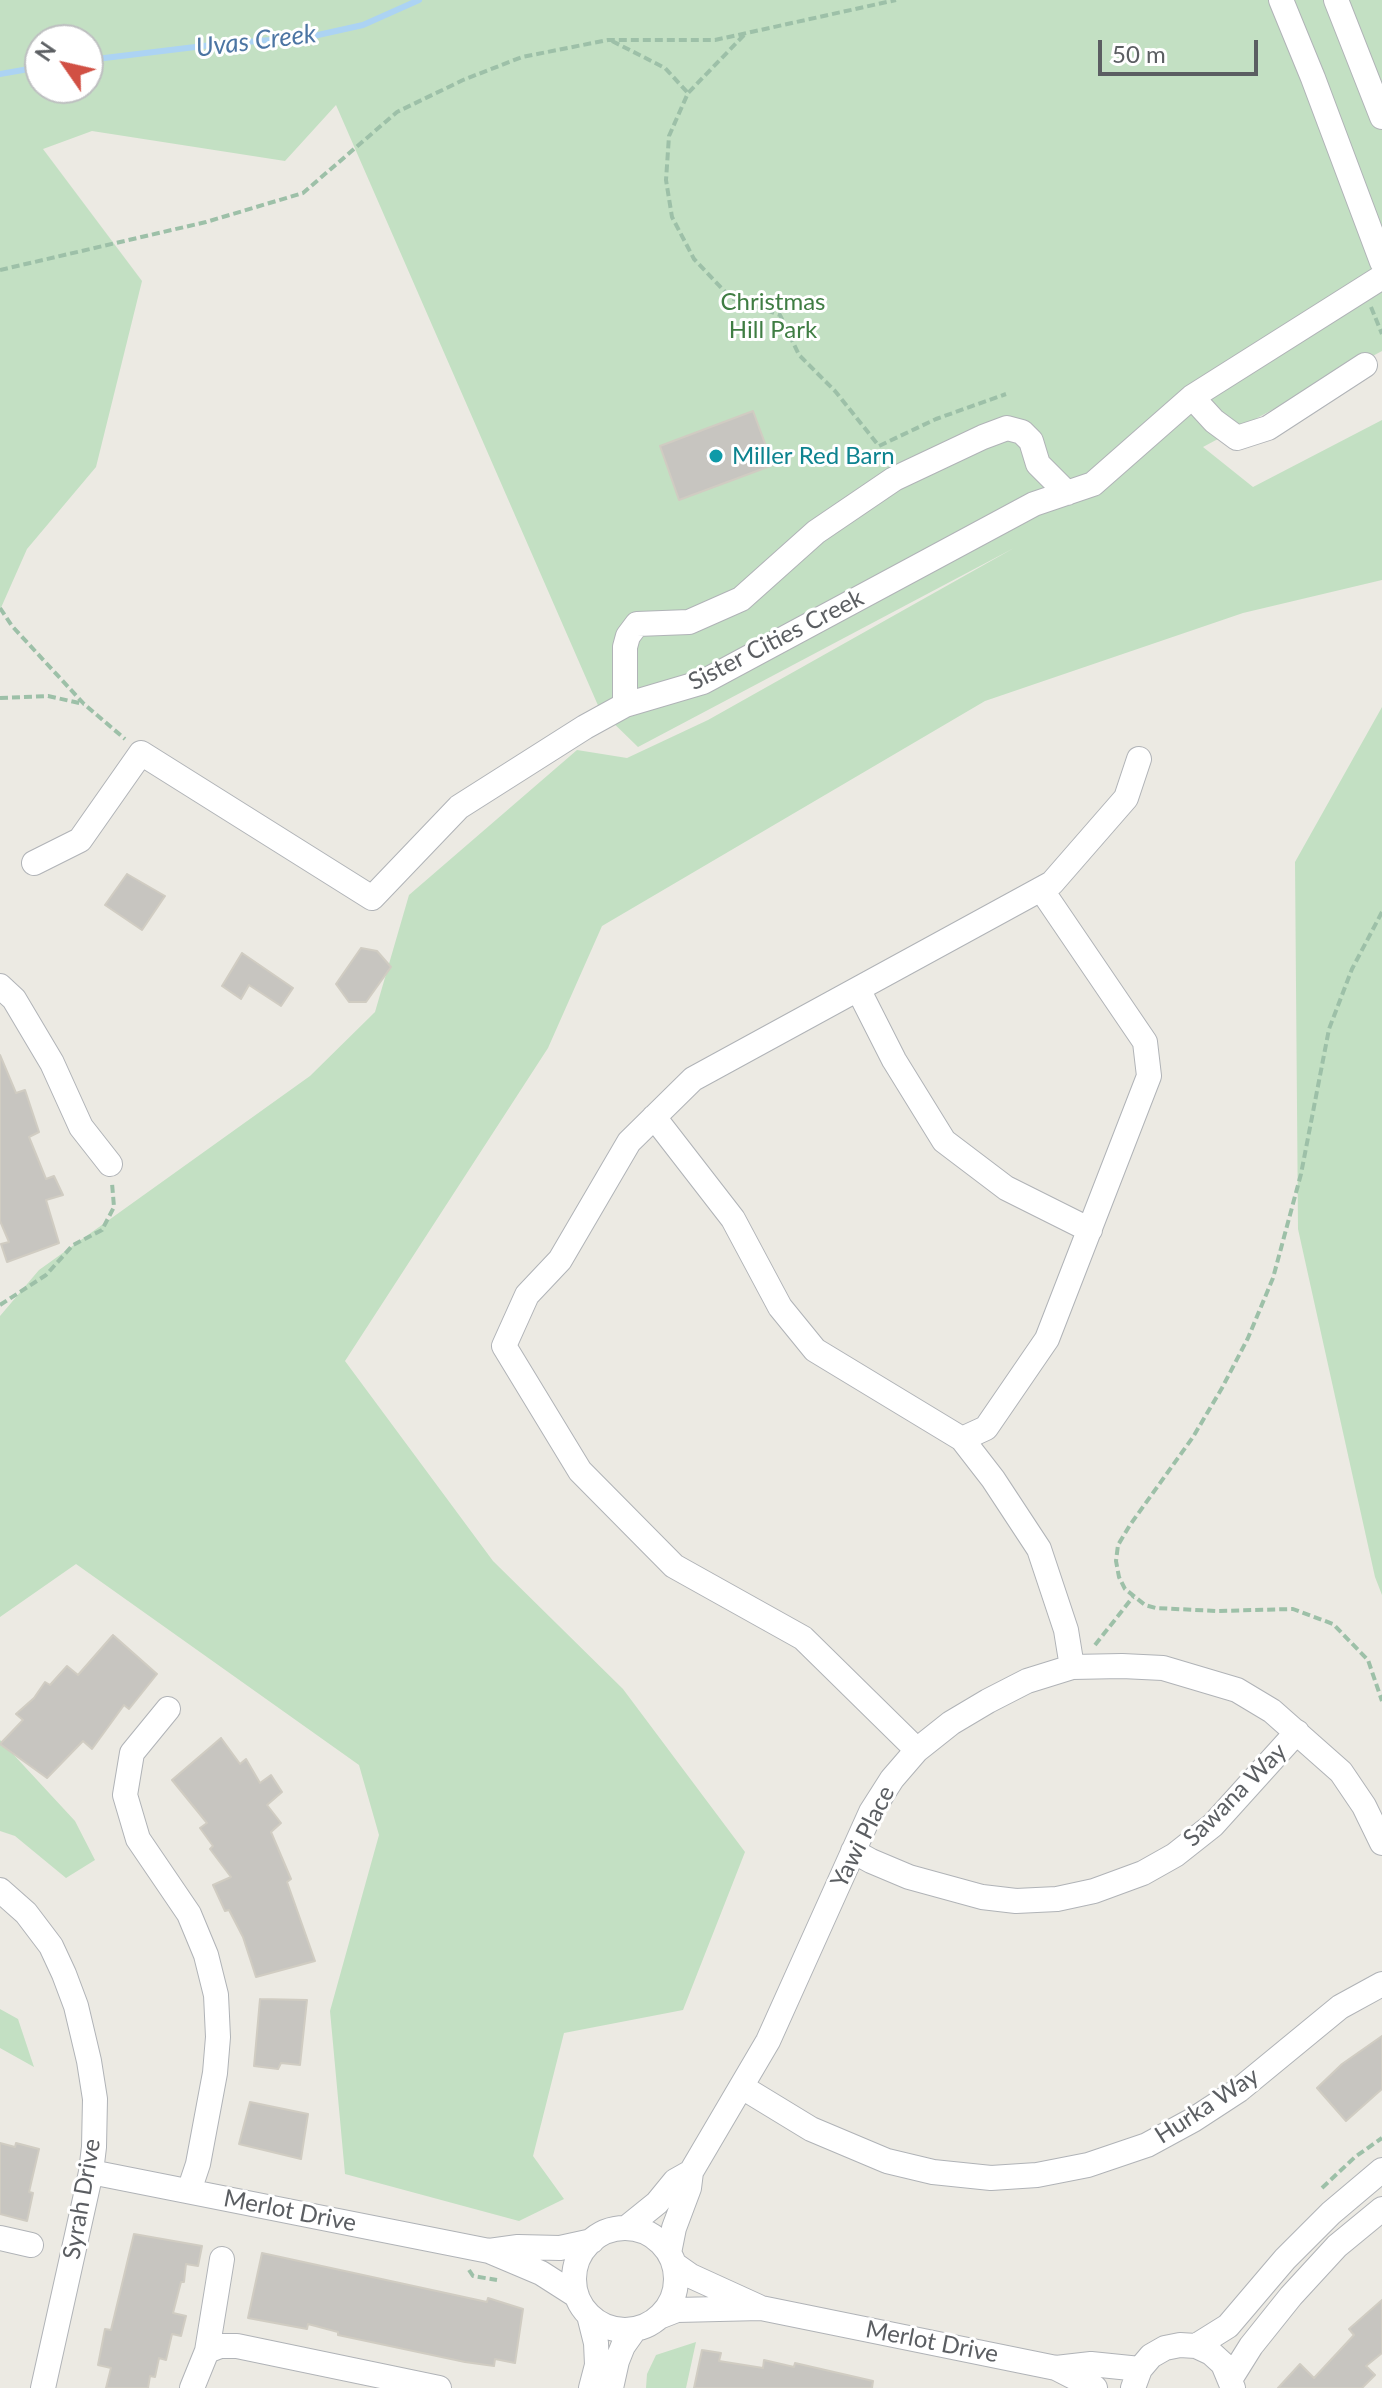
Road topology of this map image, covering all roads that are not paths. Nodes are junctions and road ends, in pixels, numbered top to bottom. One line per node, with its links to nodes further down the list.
1 (1281, 0): 4 (street)
2 (1336, 0): 3 (street)
3 (1382, 117)
4 (1382, 262)
5 (1382, 277): 7 (street, Sister Cities Creek)
6 (1365, 365): 7 (street)
7 (1192, 397): 8 (street, Sister Cities Creek)
8 (1067, 493): 9 (street, Sister Cities Creek); 9 (street)
9 (625, 705): 11 (street, Sister Cities Creek)
10 (1139, 759): 12 (street)
11 (34, 863)
12 (1041, 889): 14 (street); 17 (street)
13 (0, 986): 16 (street)
14 (858, 989): 15 (street); 17 (street)
15 (654, 1117): 18 (street); 22 (street)
16 (110, 1164)
17 (1090, 1230): 18 (street)
18 (962, 1439): 19 (street)
19 (1072, 1667): 21 (street, Yawi Place); 22 (street, Yawi Place)
20 (168, 1709): 31 (street)
21 (1297, 1732): 23 (street, Yawi Place); 24 (street, Sawana Way)
22 (917, 1750): 24 (street, Yawi Place)
23 (1382, 1843)
24 (853, 1851): 27 (street, Yawi Place)
25 (0, 1890): 29 (street, Syrah Drive)
26 (1382, 1984): 27 (street, Hurka Way)
27 (742, 2087): 30 (street, Yawi Place)
28 (1382, 2170): 44 (street)
29 (91, 2172): 31 (street, Merlot Drive); 49 (street, Syrah Drive)
30 (691, 2172): 33 (street); 38 (street)
31 (189, 2191): 37 (street, Merlot Drive)
32 (1382, 2209): 48 (street)
33 (626, 2228): 35 (street, Merlot Drive); 38 (street, Merlot Drive)
34 (0, 2238): 36 (street)
35 (592, 2241): 37 (street, Merlot Drive); 40 (street)
36 (31, 2245)
37 (489, 2251): 40 (street, Merlot Drive)
38 (672, 2258): 41 (street, Merlot Drive); 42 (street)
39 (222, 2259): 45 (street)
40 (583, 2306): 43 (street, Merlot Drive); 52 (street)
41 (761, 2308): 42 (street, Merlot Drive); 46 (street, Merlot Drive)
42 (659, 2317): 43 (street, Merlot Drive)
43 (635, 2329): 53 (street)
44 (1196, 2346): 47 (street, Merlot Drive); 48 (street)
45 (207, 2351): 50 (street); 51 (street)
46 (1056, 2368): 47 (street, Merlot Drive); 54 (street, Merlot Drive)
47 (1136, 2378)
48 (1232, 2383)
49 (43, 2388)
50 (192, 2388)
51 (439, 2388)
52 (591, 2388)
53 (611, 2388)
54 (1095, 2388)

